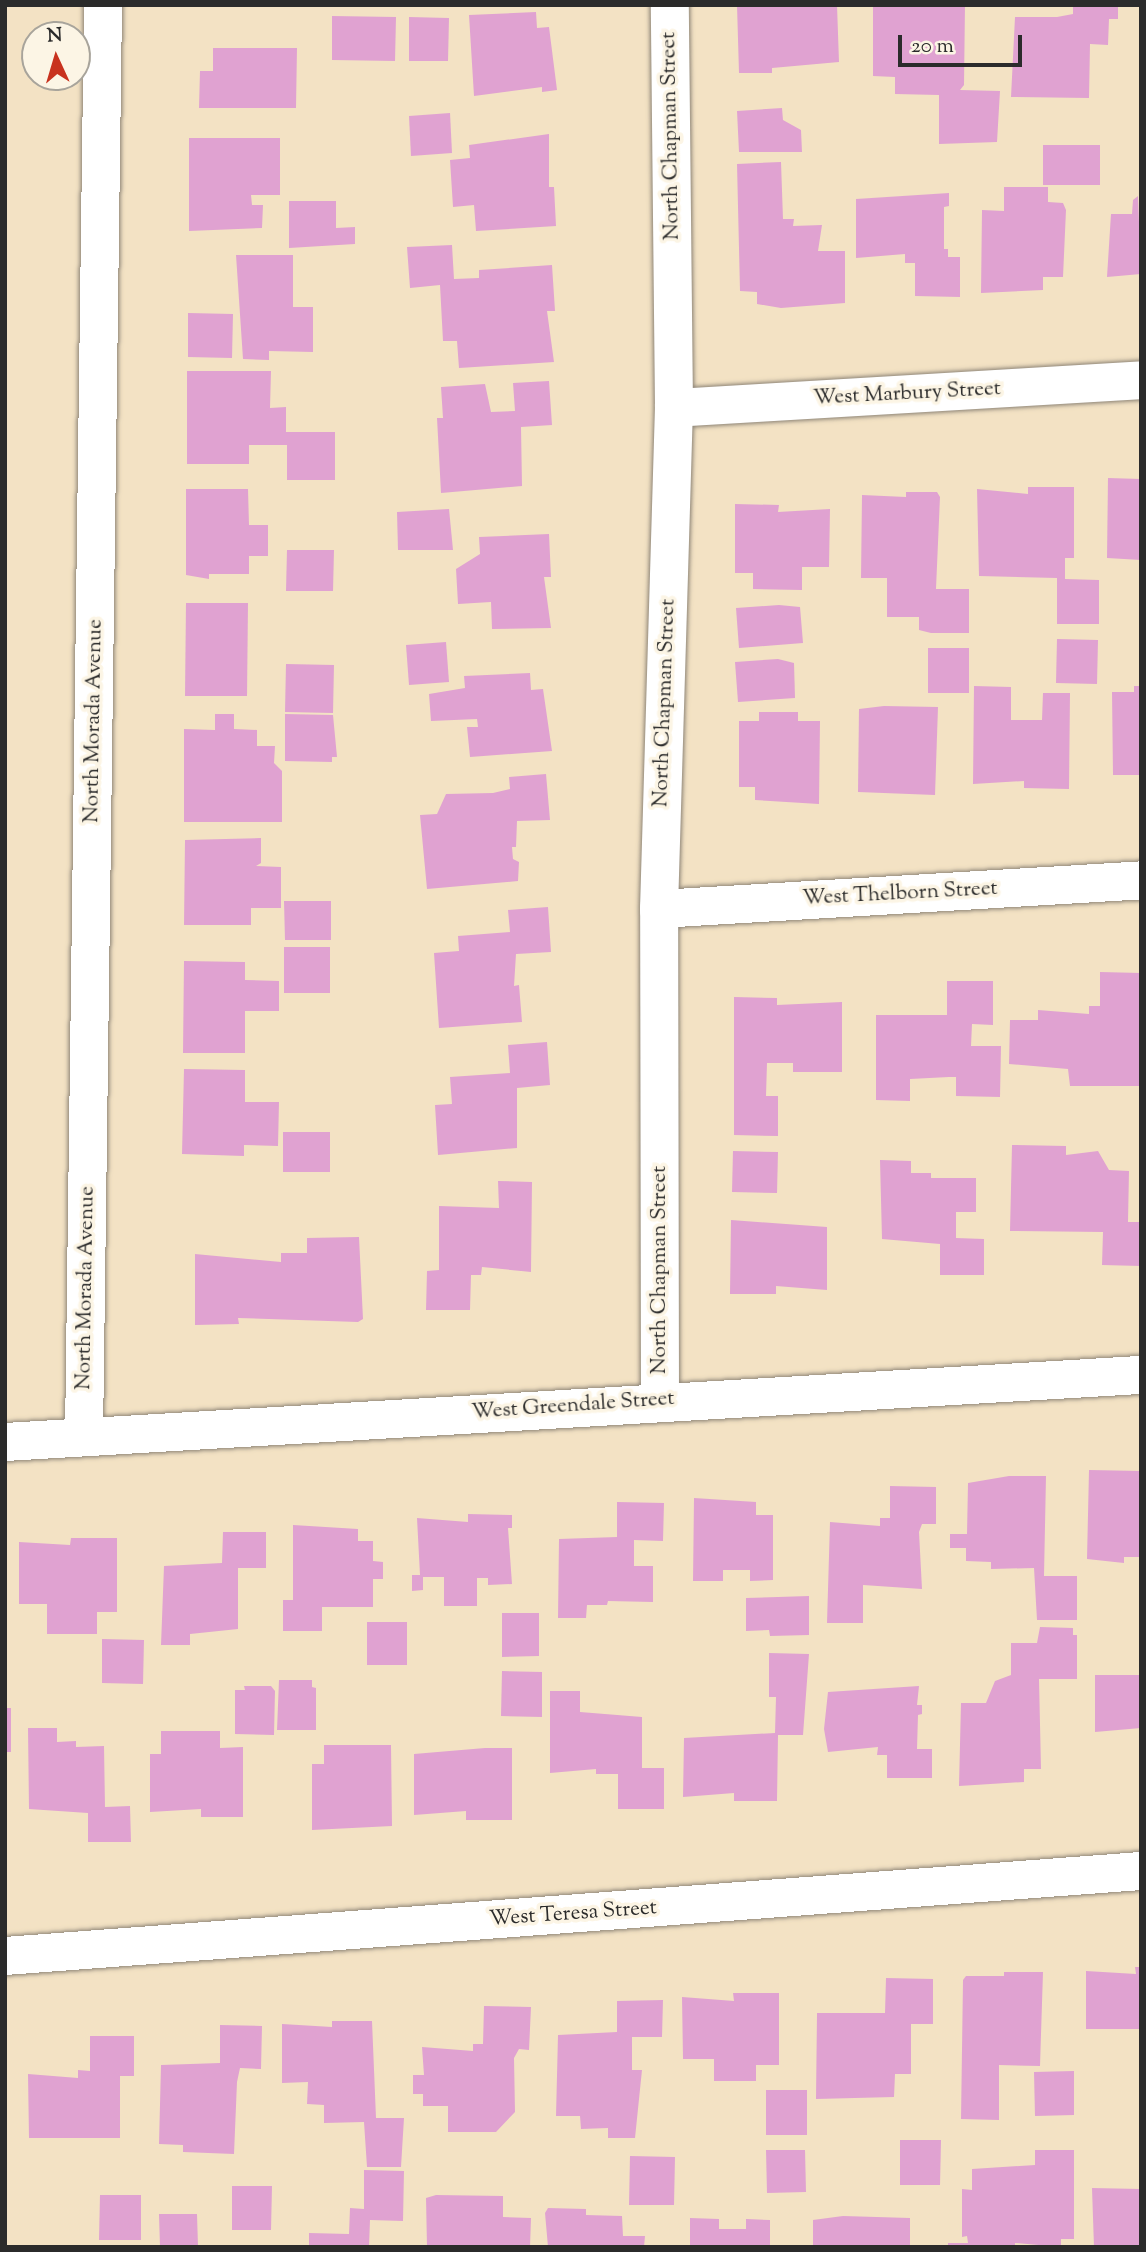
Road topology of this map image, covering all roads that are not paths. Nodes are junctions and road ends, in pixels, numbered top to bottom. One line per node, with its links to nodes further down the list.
1 (103, 5): 9 (street, North Morada Avenue)
2 (670, 5): 4 (street, North Chapman Street)
3 (1141, 380): 4 (street, West Marbury Street)
4 (674, 408): 6 (street, North Chapman Street)
5 (1141, 880): 6 (street, West Thelborn Street)
6 (659, 909): 8 (street, North Chapman Street)
7 (1141, 1375): 8 (street, West Greendale Street)
8 (660, 1401): 9 (street, West Greendale Street)
9 (84, 1437): 10 (street, West Greendale Street)
10 (5, 1442)
11 (1141, 1871): 12 (street, West Teresa Street)
12 (5, 1956)

